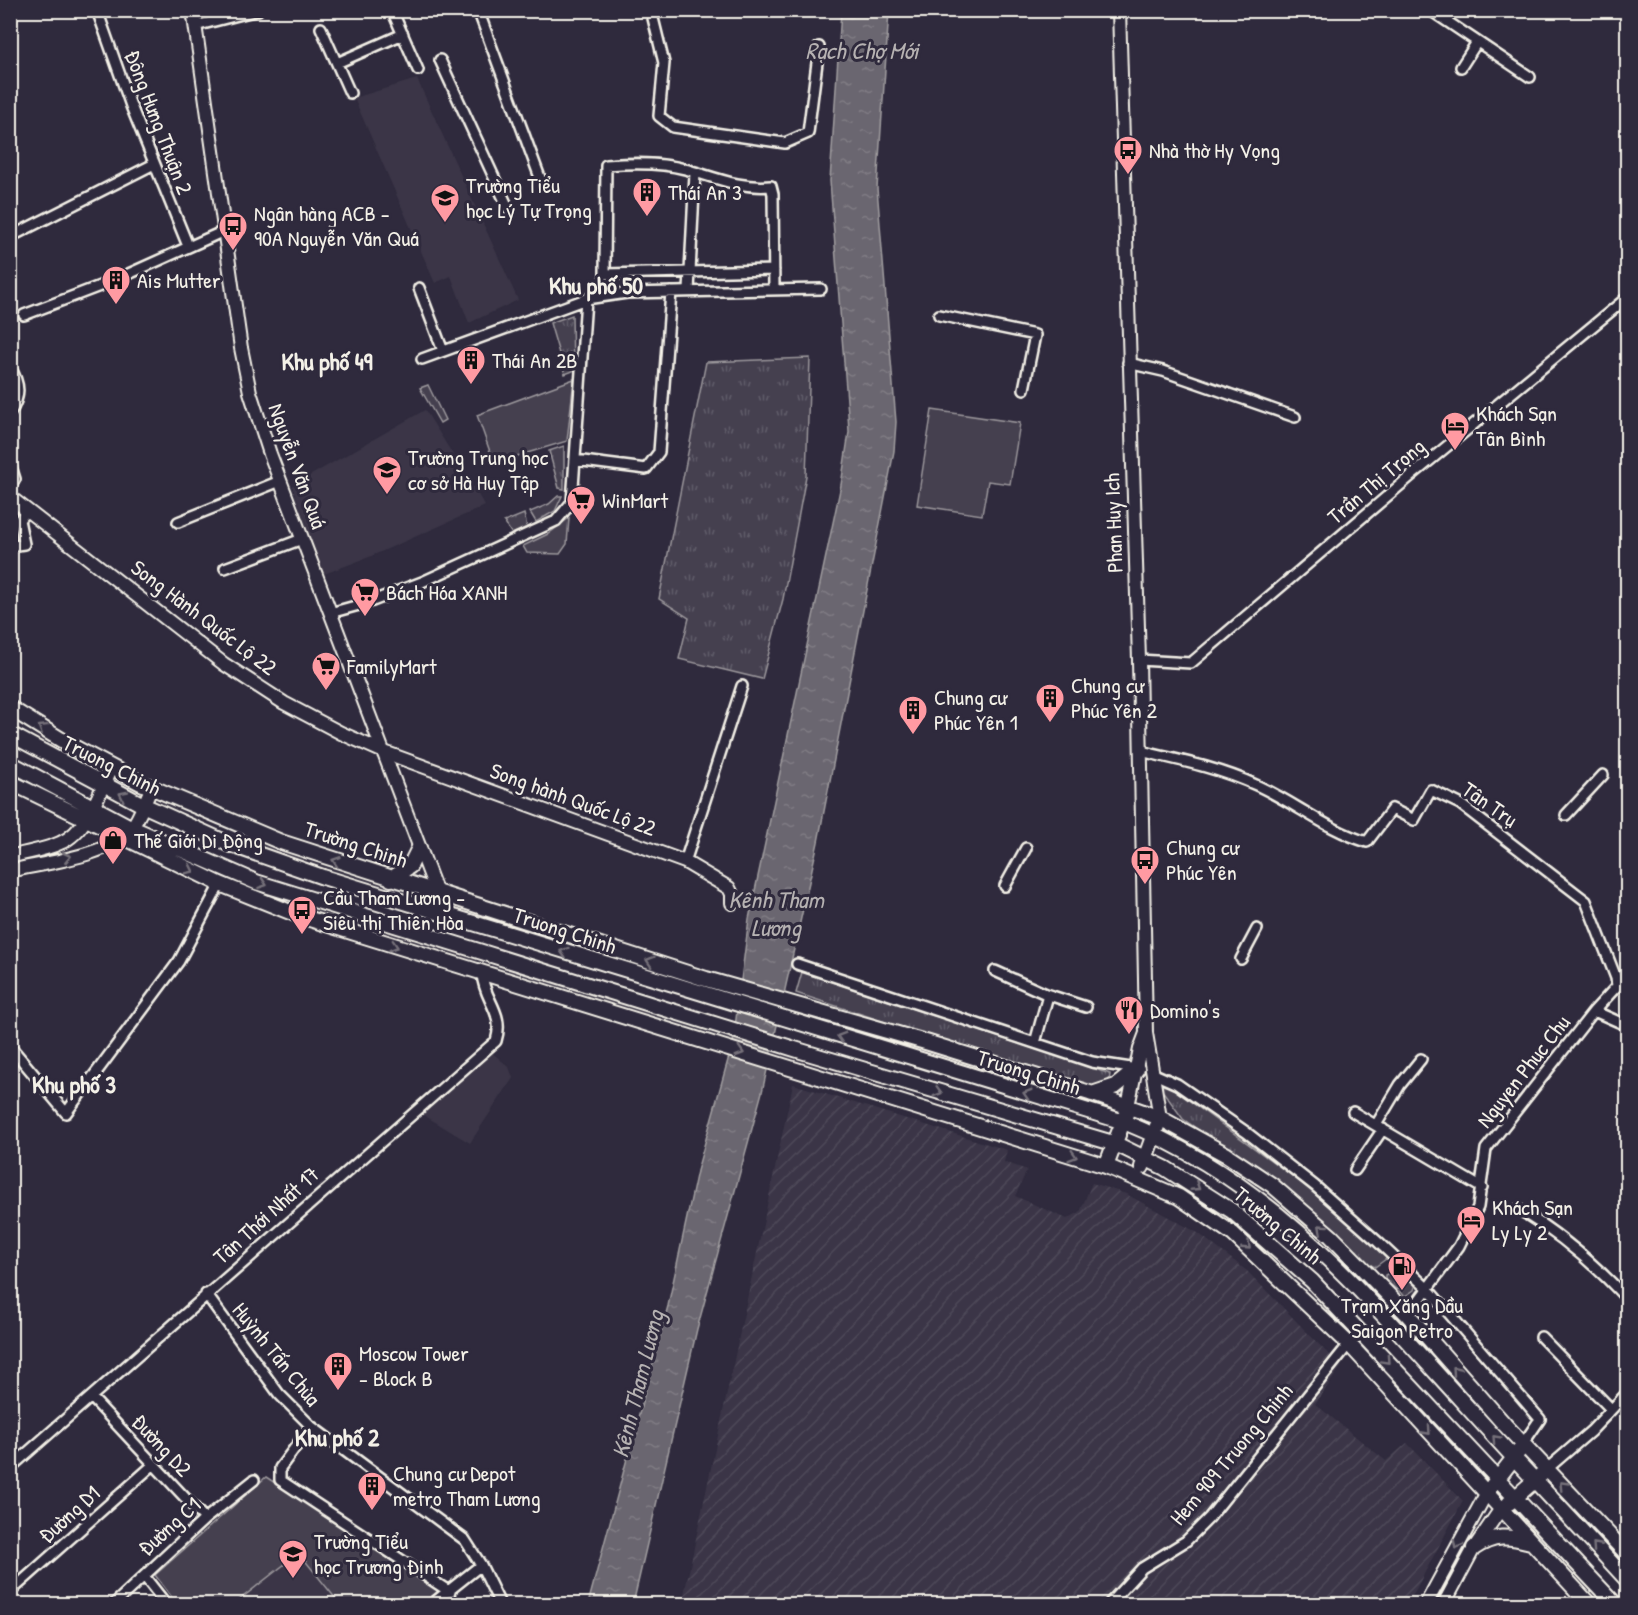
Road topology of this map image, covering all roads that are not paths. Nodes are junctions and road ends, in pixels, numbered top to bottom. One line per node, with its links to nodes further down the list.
1 (97, 10): 20 (street, Đông Hưng Thuận 2)
2 (193, 10): 9 (main road, Nguyễn Văn Quá)
3 (258, 10): 9 (street)
4 (392, 10): 11 (street)
5 (478, 10): 22 (street)
6 (651, 10): 13 (street)
7 (1119, 10): 40 (main road, Phan Huy Ich)
8 (1430, 10): 12 (street)
9 (195, 26): 24 (main road, Nguyễn Văn Quá)
10 (321, 28): 15 (street)
11 (403, 34): 15 (street); 17 (street)
12 (1477, 42): 16 (street); 18 (street)
13 (819, 47)
14 (440, 60): 23 (street)
15 (337, 63): 19 (street)
16 (1461, 66)
17 (418, 70)
18 (1530, 77)
19 (350, 93)
20 (154, 164): 25 (street); 26 (street, Đông Hưng Thuận 2)
21 (695, 173): 27 (street); 28 (street); 28 (street)
22 (542, 183)
23 (510, 212)
24 (224, 231): 26 (street); 47 (main road, Nguyễn Văn Quá)
25 (10, 237)
26 (188, 246): 36 (street)
27 (774, 270): 28 (street); 30 (street)
28 (689, 272): 32 (street)
29 (419, 288): 38 (street)
30 (774, 289): 31 (street); 32 (street)
31 (821, 290)
32 (689, 291): 33 (street)
33 (671, 292): 35 (street); 45 (street)
34 (1628, 297): 56 (street, Trần Thị Trọng)
35 (586, 299): 38 (street); 45 (street)
36 (24, 315)
37 (939, 315): 42 (street)
38 (442, 351): 39 (street)
39 (422, 359)
40 (1128, 363): 44 (street); 56 (main road, Phan Huy Ich)
41 (10, 367): 43 (street)
42 (1024, 388)
43 (10, 413)
44 (1295, 417)
45 (575, 460): 55 (street)
46 (10, 463): 48 (street)
47 (280, 481): 51 (street); 52 (main road, Nguyễn Văn Quá)
48 (10, 487)
49 (10, 496): 50 (main road, Song Hành Quốc Lộ 22)
50 (27, 510): 53 (street); 60 (main road, Song Hành Quốc Lộ 22)
51 (178, 522)
52 (302, 539): 54 (street); 55 (main road, Nguyễn Văn Quá)
53 (10, 546)
54 (225, 568)
55 (330, 613): 60 (main road, Nguyễn Văn Quá)
56 (1139, 660): 61 (main road, Phan Huy Ich)
57 (742, 686): 75 (street)
58 (10, 708): 63 (main road, Trường Chinh, one-way to 58)
59 (10, 734): 66 (main road, Truong Chinh)
60 (384, 752): 72 (main road, Nguyễn Văn Quá); 75 (main road, Song hành Quốc Lộ 22)
61 (1140, 752): 91 (street, Tân Trụ); 93 (main road, Phan Huy Ich)
62 (10, 763): 69 (main road, Truong Chinh)
63 (111, 767): 66 (main road); 67 (main road, Trường Chinh)
64 (1603, 775): 70 (street)
65 (10, 782): 69 (main road)
66 (103, 786): 68 (main road, Truong Chinh, one-way to 66); 69 (main road)
67 (152, 787): 68 (main road); 78 (main road, Trường Chinh, one-way to 67)
68 (143, 805): 71 (main road); 83 (main road, Truong Chinh)
69 (88, 814): 71 (main road); 74 (main road)
70 (1566, 815)
71 (127, 833): 76 (main road, Truong Chinh); 77 (main road, one-way to 71); 79 (main road, one-way to 79)
72 (419, 848): 78 (main road); 81 (main road, Nguyễn Văn Quá)
73 (1026, 848): 80 (street)
74 (10, 857)
75 (685, 862): 82 (main road, Song hành Quốc Lộ 22)
76 (227, 870): 79 (main road); 97 (main road, Truong Chinh, one-way to 97)
77 (10, 871)
78 (391, 879): 81 (main road, Trường Chinh)
79 (220, 884): 88 (main road, one-way to 88); 96 (street)
80 (1005, 886)
81 (436, 892): 83 (main road, Nguyễn Văn Quá); 94 (main road, Trường Chinh, one-way to 81)
82 (732, 903)
83 (445, 914): 99 (main road, Truong Chinh, one-way to 83)
84 (1257, 929): 85 (street)
85 (1241, 959)
86 (797, 964): 95 (street)
87 (995, 971): 89 (street)
88 (482, 974): 105 (main road, Trường Chinh, one-way to 105); 120 (street, Tân Thới Nhất 17)
89 (1046, 994): 90 (street); 95 (street)
90 (1086, 1007)
91 (1594, 1011): 92 (street, Nguyen Phuc Chu); 117 (street, Nguyen Phuc Chu)
92 (1628, 1026)
93 (1146, 1033): 100 (main road); 101 (main road)
94 (929, 1042): 99 (main road); 103 (main road, Trường Chinh)
95 (1035, 1043): 100 (street)
96 (10, 1046)
97 (801, 1051): 102 (main road, Trường Chinh)
98 (1421, 1059): 110 (street)
99 (923, 1062): 104 (main road, Truong Chinh, one-way to 99)
100 (1137, 1069): 103 (main road); 106 (main road)
101 (1152, 1072): 108 (main road); 119 (street)
102 (915, 1085): 105 (main road); 112 (main road, Trường Chinh, one-way to 112)
103 (1093, 1094): 104 (main road); 106 (main road, Trường Chinh)
104 (1053, 1101): 109 (main road, Truong Chinh)
105 (909, 1103): 114 (main road, Trường Chinh, one-way to 114)
106 (1128, 1106): 108 (main road, Trường Chinh); 109 (main road)
107 (1353, 1112): 110 (street)
108 (1160, 1118): 111 (main road); 122 (main road, Trường Chinh, one-way to 108)
109 (1124, 1122): 111 (main road, Trường Chinh); 112 (main road)
110 (1380, 1127): 115 (street); 117 (street)
111 (1155, 1135): 113 (main road); 130 (main road, Trường Chinh, one-way to 111)
112 (1116, 1144): 113 (main road, Trường Chinh); 114 (main road)
113 (1145, 1158): 116 (main road); 134 (main road, Trường Chinh, one-way to 134)
114 (1106, 1166): 116 (main road, Trường Chinh)
115 (1355, 1170)
116 (1137, 1177): 124 (main road, Trường Chinh, one-way to 124)
117 (1482, 1188): 119 (street, Nguyen Phuc Chu)
118 (1518, 1209): 121 (street)
119 (1428, 1289): 122 (street, Nguyen Phuc Chu); 129 (street)
120 (206, 1294): 126 (street, Tân Thới Nhất 17); 128 (street, Huỳnh Tấn Chùa)
121 (1628, 1300)
122 (1408, 1315): 129 (main road, Trường Chinh, one-way to 122)
123 (1541, 1337): 127 (street)
124 (1349, 1344): 137 (main road, Trường Chinh, one-way to 137); 155 (street, Hem 909 Truong Chinh)
125 (1628, 1392): 127 (street)
126 (91, 1397): 131 (street, Đường D2); 132 (street, Tân Thới Nhất 17)
127 (1610, 1408): 133 (street)
128 (310, 1426): 146 (street, Huỳnh Tấn Chùa); 150 (street)
129 (1523, 1444): 130 (main road); 133 (main road, Trường Chinh)
130 (1514, 1458): 134 (main road); 136 (main road, Trường Chinh)
131 (153, 1465): 140 (street, Đường D2); 149 (street, Đường D1)
132 (10, 1468)
133 (1547, 1469): 136 (main road); 142 (main road, Trường Chinh, one-way to 133)
134 (1498, 1479): 137 (main road); 138 (main road, Trường Chinh)
135 (254, 1480): 140 (street, Đường C1)
136 (1535, 1480): 138 (main road); 148 (main road, Trường Chinh, one-way to 136)
137 (1486, 1494): 139 (main road, Trường Chinh); 156 (main road, one-way to 156)
138 (1515, 1498): 139 (main road); 144 (main road, Trường Chinh)
139 (1500, 1510): 141 (main road, Trường Chinh); 143 (main road)
140 (205, 1519): 147 (street, Đường C1)
141 (1529, 1541): 143 (main road); 144 (main road); 158 (main road, Trường Chinh)
142 (1621, 1542): 145 (main road, Trường Chinh)
143 (1474, 1548): 157 (main road)
144 (1569, 1555): 159 (main road, Trường Chinh)
145 (1628, 1555)
146 (481, 1565): 150 (street); 154 (street, Huỳnh Tấn Chùa)
147 (144, 1576): 151 (street, Đường C1); 152 (street)
148 (1628, 1581)
149 (10, 1592)
150 (446, 1598): 153 (street)
151 (114, 1605)
152 (166, 1605)
153 (432, 1605)
154 (500, 1605)
155 (1109, 1605)
156 (1426, 1605)
157 (1444, 1605)
158 (1589, 1605)
159 (1615, 1605)

